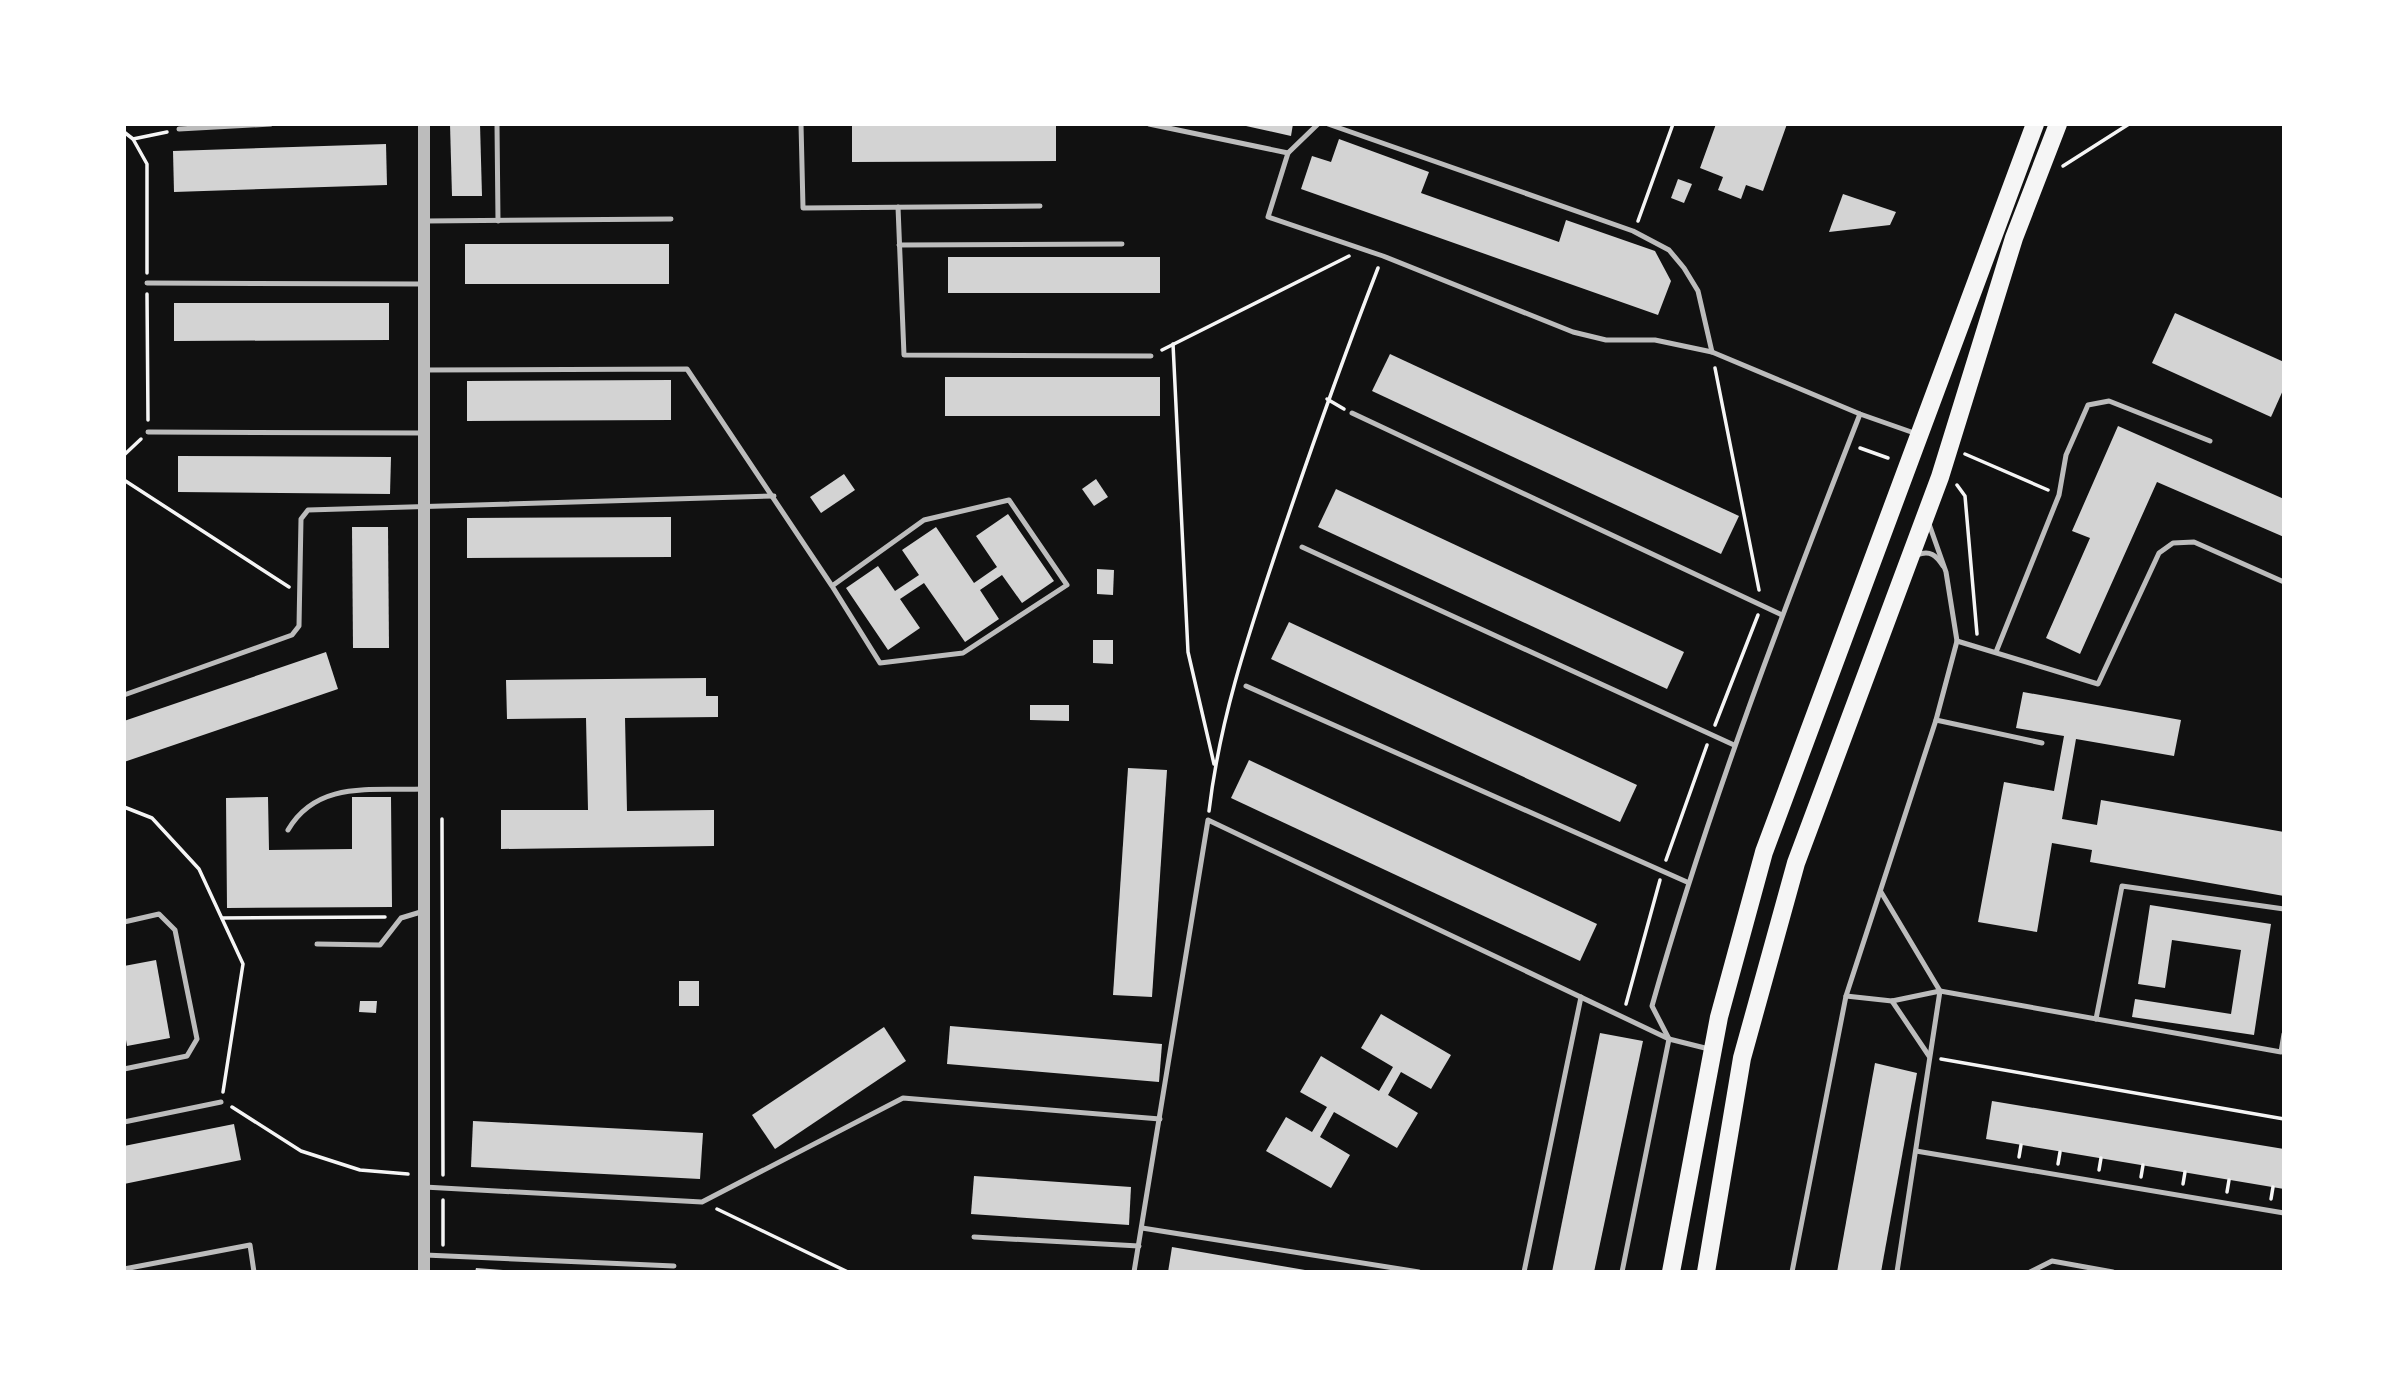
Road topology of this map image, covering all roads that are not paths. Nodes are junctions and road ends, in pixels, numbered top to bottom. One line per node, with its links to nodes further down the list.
1 (271, 124): 10 (lane)
2 (424, 124): 15 (street)
3 (497, 124): 16 (lane)
4 (801, 124): 13 (lane)
5 (1149, 124): 11 (lane)
6 (1318, 124): 11 (lane)
7 (1328, 124): 21 (lane)
8 (2035, 124): 28 (main road)
9 (2058, 124): 32 (main road)
10 (179, 129)
11 (1288, 153): 21 (lane)
12 (1040, 206): 13 (lane)
13 (898, 207): 18 (lane)
14 (671, 219): 16 (lane)
15 (424, 221): 16 (lane); 20 (street)
16 (498, 221)
17 (1122, 244): 18 (lane)
18 (899, 245): 22 (lane)
19 (148, 283): 20 (lane)
20 (424, 284): 23 (street)
21 (1712, 352): 25 (lane)
22 (1150, 356)
23 (424, 370): 27 (street); 30 (lane)
24 (1352, 413): 38 (lane)
25 (1860, 414): 28 (lane); 38 (lane)
26 (148, 432): 27 (lane)
27 (424, 433): 31 (street)
28 (1917, 434): 61 (main road)
29 (2210, 441): 40 (lane)
30 (774, 496): 31 (lane); 37 (lane)
31 (424, 508): 42 (lane); 46 (street)
32 (1926, 515): 34 (main road); 35 (lane)
33 (1302, 547): 45 (lane)
34 (1909, 560): 35 (lane); 83 (main road)
35 (1946, 572): 39 (lane)
36 (2284, 582): 40 (lane)
37 (832, 586): 37 (lane)
38 (1782, 615): 45 (lane)
39 (1957, 641): 40 (lane); 43 (lane)
40 (1996, 652)
41 (1246, 686): 48 (lane)
42 (124, 695)
43 (1936, 720): 44 (lane); 49 (lane)
44 (2042, 743)
45 (1734, 745): 48 (lane)
46 (423, 789): 47 (lane); 51 (street)
47 (288, 830)
48 (1687, 881): 60 (lane)
49 (1880, 891): 54 (lane); 55 (lane)
50 (2284, 909): 58 (lane)
51 (425, 912): 53 (lane); 68 (street)
52 (124, 922): 63 (lane)
53 (317, 944)
54 (1940, 991): 57 (lane); 58 (lane); 62 (lane)
55 (1846, 996): 57 (lane); 84 (lane)
56 (1581, 997): 60 (lane); 65 (lane); 80 (lane)
57 (1892, 1001): 62 (lane)
58 (2096, 1019): 59 (lane)
59 (2284, 1034)
60 (1669, 1038): 61 (lane); 81 (lane)
61 (1712, 1050): 82 (main road)
62 (1930, 1057): 67 (lane)
63 (124, 1069)
64 (221, 1102): 66 (lane)
65 (1160, 1119): 68 (lane); 70 (lane)
66 (124, 1122)
67 (1916, 1152): 69 (lane); 85 (lane)
68 (424, 1181): 73 (street)
69 (2284, 1213)
70 (1142, 1228): 72 (lane); 79 (lane)
71 (974, 1237): 72 (lane)
72 (1139, 1246): 78 (lane)
73 (424, 1255): 74 (lane); 77 (street)
74 (674, 1266)
75 (124, 1269): 76 (lane)
76 (254, 1272)
77 (424, 1272)
78 (1134, 1272)
79 (1419, 1272)
80 (1524, 1272)
81 (1622, 1272)
82 (1671, 1272)
83 (1706, 1272)
84 (1792, 1272)
85 (1897, 1272)
86 (2030, 1272): 87 (lane)
87 (2113, 1272)

